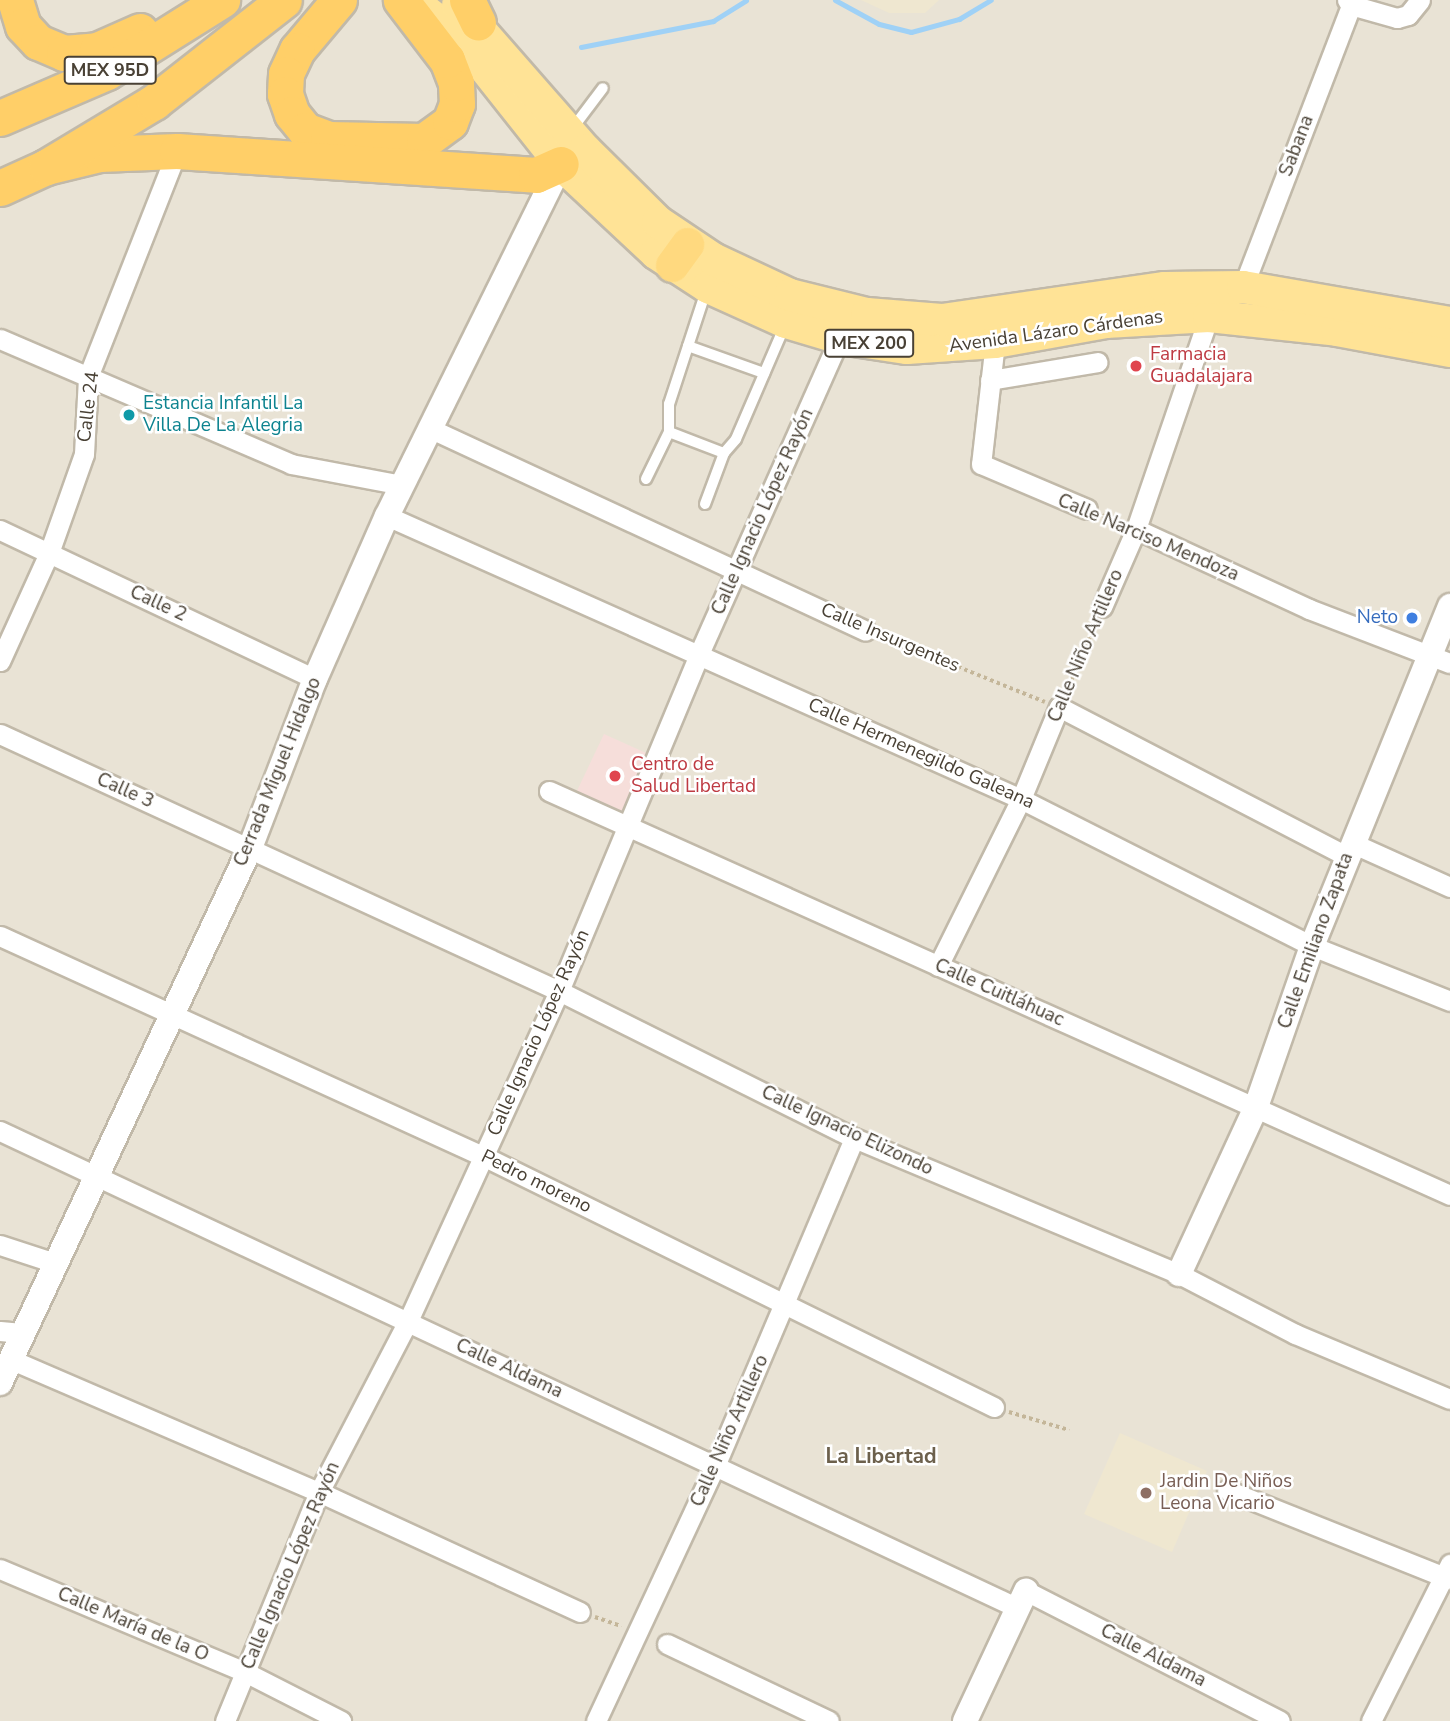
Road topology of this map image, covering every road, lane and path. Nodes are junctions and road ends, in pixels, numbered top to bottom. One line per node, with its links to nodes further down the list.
1 (15, 0): 9 (highway)
2 (284, 0): 15 (highway)
3 (339, 0): 4 (highway)
4 (401, 0)
5 (412, 0): 13 (main road, Avenida Lázaro Cárdenas / MEX 200)
6 (452, 0): 10 (main road, Avenida Lázaro Cárdenas / MEX 200)
7 (1420, 0): 8 (street)
8 (1349, 3): 19 (street, Sabana)
9 (197, 5): 12 (highway, MEX 95D)
10 (473, 12): 13 (main road, Avenida Lázaro Cárdenas / MEX 200)
11 (603, 88): 13 (lane)
12 (0, 118)
13 (565, 148): 14 (highway); 17 (main road, Avenida Lázaro Cárdenas / MEX 200); 32 (street, Cerrada Miguel Hidalgo)
14 (177, 151): 15 (highway); 30 (street, Calle 24)
15 (46, 167): 16 (highway)
16 (0, 188)
17 (680, 255): 18 (main road, Avenida Lázaro Cárdenas / MEX 200); 19 (main road, Avenida Lázaro Cárdenas / MEX 200)
18 (708, 287): 21 (main road, Avenida Lázaro Cárdenas / MEX 200); 26 (lane)
19 (1243, 287): 22 (main road, Avenida Lázaro Cárdenas / MEX 200)
20 (1209, 316): 25 (main road, Avenida Lázaro Cárdenas / MEX 200); 27 (main road, Avenida Lázaro Cárdenas / MEX 200); 40 (street, Calle Niño Artillero)
21 (786, 322): 23 (main road, Avenida Lázaro Cárdenas / MEX 200); 29 (lane)
22 (1450, 323)
23 (840, 338): 25 (main road, Avenida Lázaro Cárdenas / MEX 200); 43 (street, Calle Ignacio López Rayón)
24 (0, 339): 30 (street)
25 (995, 342): 31 (street, Calle Narciso Mendoza)
26 (688, 346): 29 (lane); 33 (lane)
27 (1450, 351)
28 (1097, 362): 31 (street)
29 (764, 373): 34 (lane)
30 (89, 377): 36 (street); 42 (street, Calle 24)
31 (990, 380): 38 (street, Calle Narciso Mendoza)
32 (429, 428): 36 (street, Cerrada Miguel Hidalgo); 43 (street, Calle Insurgentes)
33 (668, 432): 34 (lane); 35 (lane)
34 (724, 453): 37 (lane)
35 (646, 479)
36 (402, 485): 39 (street, Cerrada Miguel Hidalgo)
37 (705, 504)
38 (1087, 509): 40 (path, Calle Narciso Mendoza)
39 (387, 516): 47 (street, Calle Hermenegildo Galeana); 50 (street, Cerrada Miguel Hidalgo)
40 (1136, 529): 45 (street, Calle Niño Artillero); 48 (street, Calle Narciso Mendoza)
41 (0, 530): 42 (street, Calle 2)
42 (49, 553): 49 (street, Calle 24); 50 (street, Calle 2)
43 (737, 572): 46 (street, Calle Insurgentes); 47 (street, Calle Ignacio López Rayón)
44 (1450, 606): 48 (street, Calle Emiliano Zapata)
45 (1102, 607): 51 (path, Calle Niño Artillero)
46 (865, 630): 51 (path, Calle Insurgentes)
47 (699, 654): 54 (street, Calle Hermenegildo Galeana); 55 (street, Calle Ignacio López Rayón)
48 (1440, 659): 57 (street, Calle Emiliano Zapata)
49 (0, 662)
50 (315, 679): 56 (street, Cerrada Miguel Hidalgo)
51 (1059, 707): 54 (street, Calle Niño Artillero); 57 (street)
52 (0, 734): 56 (street, Calle 3)
53 (549, 791): 55 (street, Calle Cuitláhuac)
54 (1021, 799): 60 (street, Calle Hermenegildo Galeana); 61 (street, Calle Niño Artillero)
55 (628, 827): 61 (street, Calle Cuitláhuac); 62 (street, Calle Ignacio López Rayón)
56 (250, 848): 62 (street, Calle Ignacio Elizondo); 64 (street, Cerrada Miguel Hidalgo)
57 (1350, 850): 58 (street); 60 (street, Calle Emiliano Zapata)
58 (1450, 887)
59 (0, 936): 64 (street, Pedro moreno)
60 (1312, 946): 63 (street, Calle Hermenegildo Galeana); 65 (street, Calle Emiliano Zapata)
61 (938, 966): 65 (street, Calle Cuitláhuac)
62 (559, 991): 67 (street, Calle Ignacio Elizondo); 68 (street, Calle Ignacio López Rayón)
63 (1450, 1002)
64 (171, 1013): 68 (street, Pedro moreno); 69 (street, Cerrada Miguel Hidalgo)
65 (1256, 1107): 70 (street, Calle Cuitláhuac); 73 (street, Calle Emiliano Zapata)
66 (0, 1131): 69 (street, Calle Aldama)
67 (854, 1138): 73 (street, Calle Ignacio Elizondo); 74 (street, Calle Niño Artillero)
68 (485, 1157): 74 (street, Pedro moreno); 75 (street, Calle Ignacio López Rayón)
69 (94, 1177): 72 (street, Cerrada Miguel Hidalgo); 75 (street, Calle Aldama)
70 (1450, 1195)
71 (0, 1245): 72 (street)
72 (55, 1263): 76 (street, Cerrada Miguel Hidalgo)
73 (1180, 1274): 79 (street, Calle Ignacio Elizondo)
74 (786, 1303): 80 (street, Pedro moreno); 82 (street, Calle Niño Artillero)
75 (408, 1321): 82 (street, Calle Aldama); 84 (street, Calle Ignacio López Rayón)
76 (11, 1332): 77 (street, Cerrada Miguel Hidalgo)
77 (12, 1360): 78 (street, Cerrada Miguel Hidalgo); 84 (street)
78 (0, 1383)
79 (1450, 1399)
80 (994, 1407): 81 (path)
81 (1069, 1430)
82 (715, 1466): 87 (street, Calle Aldama); 93 (street, Calle Niño Artillero)
83 (1227, 1490): 86 (street)
84 (319, 1492): 88 (street); 90 (street, Calle Ignacio López Rayón)
85 (0, 1569): 90 (street, Calle María de la O)
86 (1448, 1573): 97 (street)
87 (1022, 1600): 95 (street); 96 (street, Calle Aldama)
88 (580, 1612)
89 (667, 1644): 94 (street)
90 (245, 1672): 91 (street, Calle Ignacio López Rayón); 92 (street, Calle María de la O)
91 (225, 1721)
92 (341, 1721)
93 (596, 1721)
94 (830, 1721)
95 (965, 1721)
96 (1280, 1721)
97 (1371, 1721)

